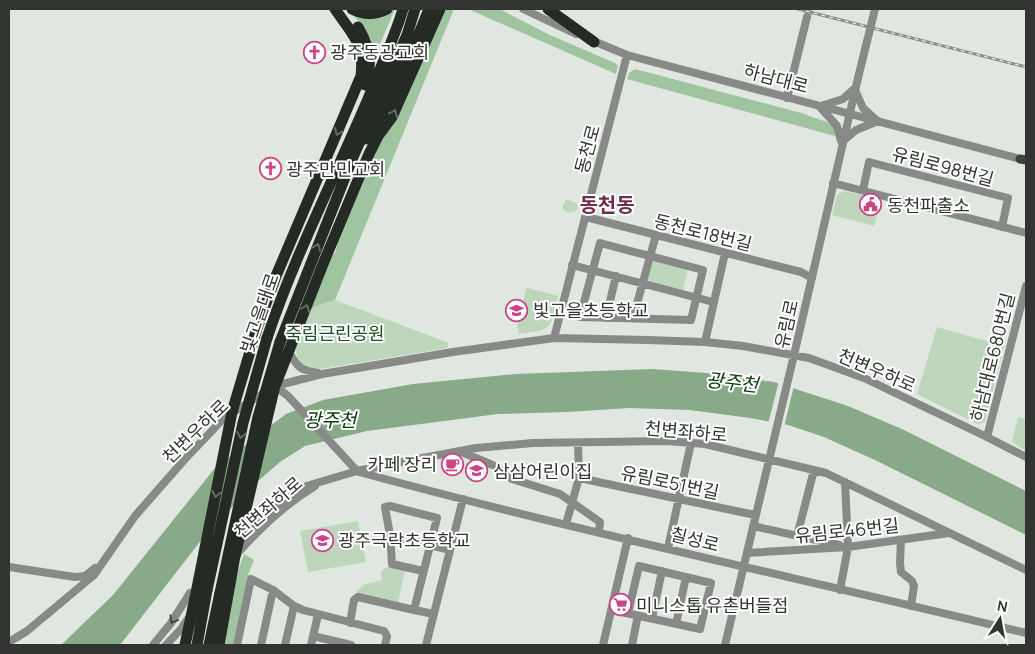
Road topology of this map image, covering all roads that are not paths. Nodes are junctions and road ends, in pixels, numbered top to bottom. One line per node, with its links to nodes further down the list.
1 (335, 9): 48 (highway, one-way to 48)
2 (342, 9): 21 (highway)
3 (352, 9): 4 (highway)
4 (387, 9)
5 (404, 9): 21 (highway, 빛고을대로)
6 (416, 9): 24 (highway, 빛고을대로)
7 (429, 9): 24 (highway)
8 (440, 9): 46 (highway, one-way to 8)
9 (524, 9): 15 (street, 하남대로)
10 (548, 9): 14 (highway)
11 (557, 9): 14 (street)
12 (876, 9): 17 (street, 유림로, bridge)
13 (807, 17): 18 (street)
14 (566, 20): 15 (highway)
15 (594, 42): 16 (street, 하남대로)
16 (627, 55): 18 (street, 하남대로); 28 (street, 동천로)
17 (855, 88): 19 (street); 20 (street, 유림로); 22 (street)
18 (787, 98): 19 (street, 하남대로)
19 (819, 106): 20 (street, 하남대로); 23 (street)
20 (848, 114): 22 (street, 하남대로); 23 (street, 유림로)
21 (359, 120): 110 (highway, 빛고을대로, one-way to 110, bridge)
22 (878, 122): 23 (street); 25 (street, 하남대로)
23 (842, 142): 26 (street, 유림로)
24 (353, 157): 111 (highway, 빛고을대로, one-way to 24, bridge)
25 (1023, 160)
26 (833, 183): 27 (street); 37 (street, 유림로)
27 (862, 190): 29 (street); 29 (street, 유림로98번길)
28 (586, 217): 31 (street, 동천로18번길); 34 (street, 동천로)
29 (1002, 227): 30 (street)
30 (1026, 233)
31 (656, 235): 32 (street, 동천로18번길); 33 (street)
32 (725, 253): 37 (street, 동천로18번길); 41 (street)
33 (650, 257): 35 (street); 38 (street); 40 (street)
34 (572, 265): 35 (street); 44 (street, 동천로)
35 (591, 270): 36 (street); 42 (street)
36 (616, 276): 38 (street); 42 (street)
37 (812, 278): 47 (street, 유림로)
38 (642, 283): 40 (street); 43 (street)
39 (1026, 286): 52 (street, 하남대로680번길)
40 (696, 298): 41 (street); 43 (street)
41 (713, 302): 45 (street)
42 (606, 318): 43 (street)
43 (633, 318)
44 (554, 338): 45 (street, 천변우하로); 49 (street, 천변우하로)
45 (705, 342): 47 (street, 천변우하로)
46 (290, 352): 48 (highway); 49 (street); 50 (highway)
47 (794, 359): 52 (street, 천변우하로); 56 (street, 유림로)
48 (247, 364): 51 (highway)
49 (322, 374): 50 (street, 천변우하로)
50 (275, 386): 51 (street, 천변우하로); 59 (street); 81 (highway, bridge)
51 (232, 412): 82 (street, 천변우하로); 91 (highway, one-way to 91, bridge)
52 (987, 437): 57 (street, 천변우하로)
53 (692, 442): 54 (street, 천변좌하로); 56 (street, 천변좌하로); 64 (street)
54 (578, 443): 55 (street, 천변좌하로); 60 (street)
55 (459, 450): 59 (street, 천변좌하로); 65 (street)
56 (769, 456): 58 (street, 천변좌하로); 66 (street, 유림로)
57 (1026, 458)
58 (814, 470): 62 (street, 천변좌하로); 73 (street)
59 (357, 472): 61 (street, 천변좌하로); 63 (street, 칠성로)
60 (579, 478): 64 (street, 유림로51번길); 65 (street)
61 (322, 482): 69 (street, 천변좌하로); 81 (street, 천변좌하로)
62 (845, 482): 71 (street, 천변좌하로); 78 (street)
63 (463, 499): 67 (street, 칠성로); 79 (street)
64 (679, 499): 66 (street, 유림로51번길); 77 (street)
65 (572, 501): 67 (street); 70 (street)
66 (756, 516): 68 (street, 유림로)
67 (566, 524): 70 (street, 칠성로)
68 (753, 526): 73 (street); 80 (street, 유림로)
69 (250, 528)
70 (599, 532): 74 (street, 칠성로)
71 (950, 533): 75 (street, 유림로46번길); 85 (street, 천변좌하로)
72 (390, 535): 76 (street); 76 (street); 86 (street)
73 (797, 536): 78 (street)
74 (628, 538): 77 (street, 칠성로); 95 (street)
75 (901, 540): 78 (street, 유림로46번길); 93 (street)
76 (430, 544): 79 (street); 86 (street)
77 (668, 548): 84 (street, 칠성로)
78 (848, 548): 80 (street, 유림로46번길); 90 (street)
79 (450, 550): 97 (street)
80 (747, 553): 84 (street, 유림로)
81 (235, 556): 112 (highway)
82 (104, 560): 83 (street); 106 (street, 천변우하로)
83 (9, 567)
84 (744, 567): 90 (street, 칠성로); 122 (street, 유림로)
85 (1026, 570)
86 (423, 571): 94 (street)
87 (662, 571): 88 (street); 98 (street); 101 (street)
88 (686, 577): 103 (street); 103 (street)
89 (273, 590): 92 (street); 113 (street); 114 (street)
90 (840, 590): 93 (street, 칠성로)
91 (193, 595): 96 (highway); 107 (street, one-way to 107)
92 (294, 606): 99 (street); 115 (street)
93 (911, 606): 104 (street, 칠성로)
94 (414, 610): 97 (street); 102 (street)
95 (612, 610): 98 (street); 120 (street)
96 (191, 614): 108 (street); 109 (highway)
97 (434, 614): 119 (street)
98 (628, 614): 100 (street)
99 (318, 615): 102 (street); 105 (street)
100 (638, 615): 101 (street); 121 (street)
101 (652, 618): 103 (street)
102 (350, 623): 118 (street)
103 (676, 624)
104 (1026, 633)
105 (313, 636): 116 (street); 117 (street)
106 (9, 642)
107 (153, 645)
108 (166, 645)
109 (185, 645)
110 (196, 645)
111 (209, 645)
112 (219, 645)
113 (237, 645)
114 (261, 645)
115 (285, 645)
116 (311, 645)
117 (351, 645)
118 (385, 645)
119 (426, 645)
120 (603, 645)
121 (632, 645)
122 (725, 645)

